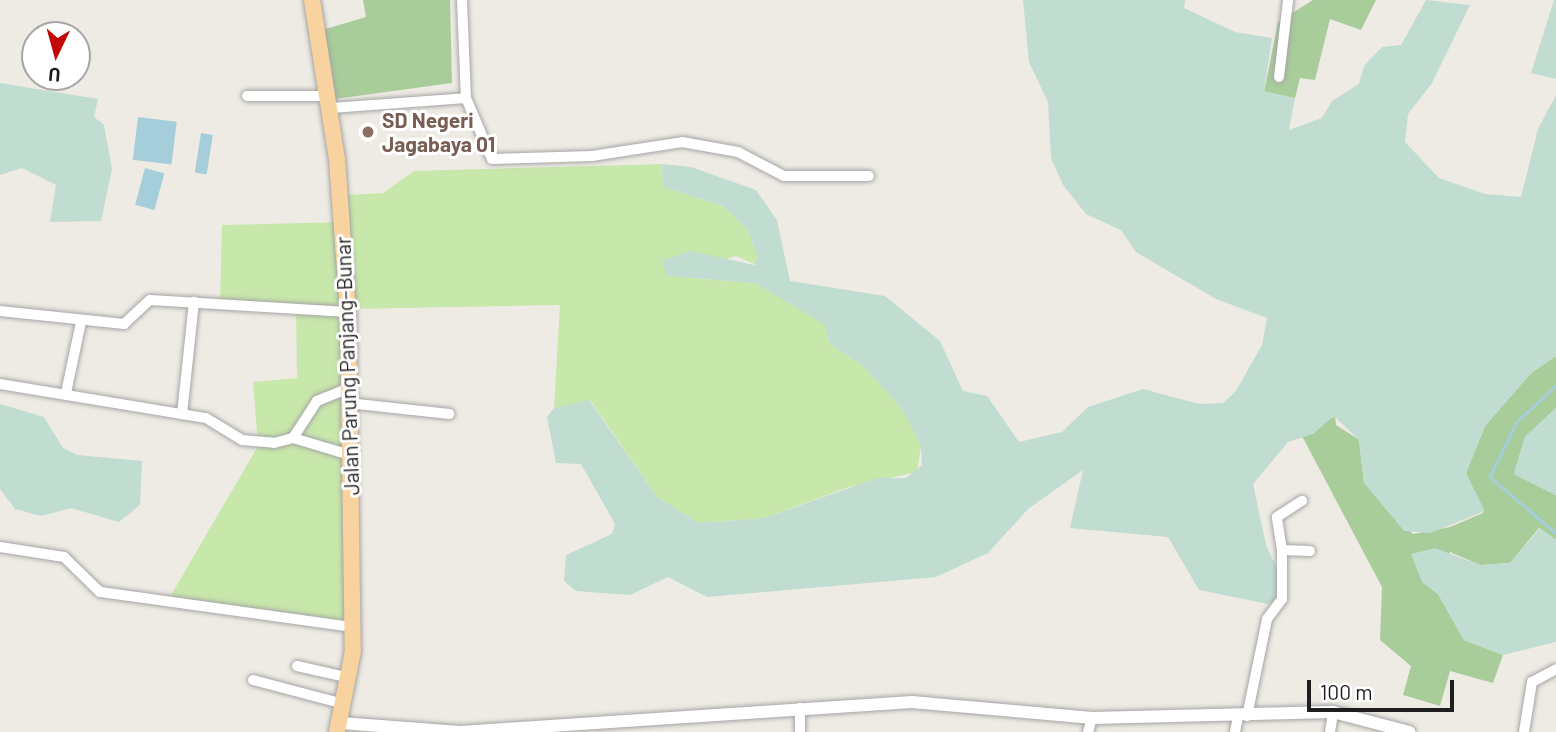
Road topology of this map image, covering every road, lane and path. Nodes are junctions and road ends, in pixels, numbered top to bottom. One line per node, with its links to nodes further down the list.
1 (312, 0): 7 (main road, Jalan Parung Panjang–Bunar)
2 (462, 0): 6 (street)
3 (1288, 0): 4 (street)
4 (1279, 77)
5 (247, 96): 7 (street)
6 (466, 98): 7 (street); 8 (street)
7 (330, 102): 11 (main road, Jalan Parung Panjang–Bunar)
8 (869, 176)
9 (194, 302): 11 (street); 12 (street); 16 (street)
10 (0, 311): 12 (street)
11 (348, 312): 15 (main road, Jalan Parung Panjang–Bunar)
12 (81, 322): 14 (street)
13 (0, 384): 14 (street)
14 (66, 393): 16 (street)
15 (349, 396): 17 (street); 18 (street); 19 (main road, Jalan Parung Panjang–Bunar)
16 (182, 414): 18 (street)
17 (449, 414)
18 (293, 438): 19 (street)
19 (350, 455): 24 (main road, Jalan Parung Panjang–Bunar)
20 (1302, 501): 22 (street)
21 (0, 547): 24 (street)
22 (1282, 550): 23 (street); 32 (street)
23 (1310, 551)
24 (352, 627): 27 (main road, Jalan Parung Panjang–Bunar)
25 (297, 666): 27 (street)
26 (1556, 669): 42 (street)
27 (350, 678): 29 (main road, Jalan Parung Panjang–Bunar)
28 (253, 680): 29 (street)
29 (344, 704): 34 (main road, Jalan Parung Panjang–Bunar)
30 (800, 708): 33 (street); 36 (street); 37 (street)
31 (1333, 712): 32 (street); 35 (street); 40 (street)
32 (1243, 716): 33 (street); 39 (street)
33 (1092, 718): 38 (street)
34 (339, 728): 36 (street)
35 (1386, 728): 41 (street)
36 (530, 730)
37 (800, 732)
38 (1088, 732)
39 (1235, 732)
40 (1330, 732)
41 (1409, 732)
42 (1524, 732)

